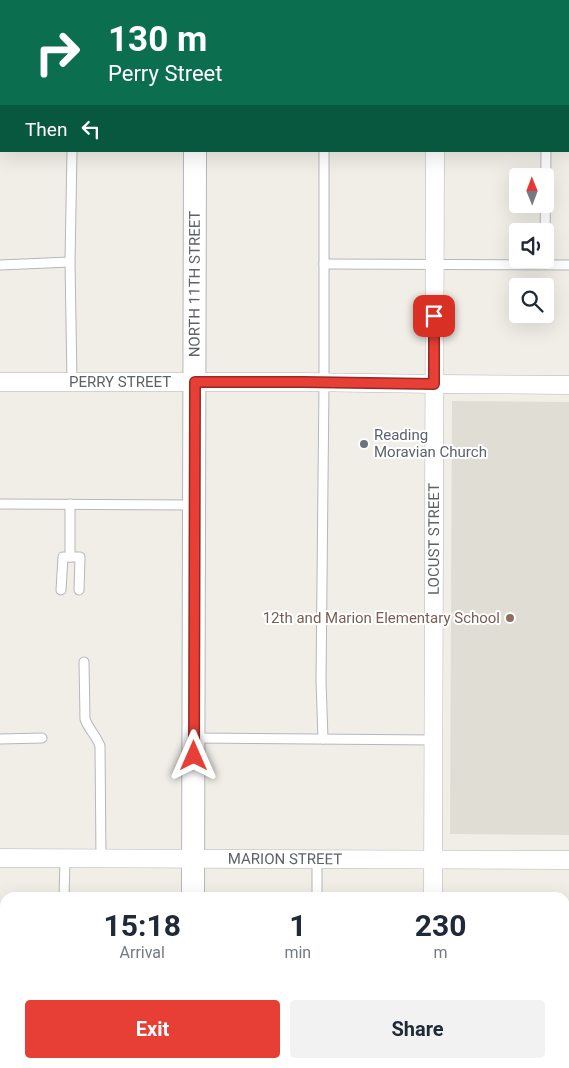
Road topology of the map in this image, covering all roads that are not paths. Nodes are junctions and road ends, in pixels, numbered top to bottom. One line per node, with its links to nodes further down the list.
1 (72, 152): 7 (lane)
2 (195, 152): 16 (street, NORTH 11TH STREET)
3 (324, 152): 10 (lane)
4 (435, 152): 11 (street, LOCUST STREET)
5 (546, 152): 6 (lane)
6 (545, 223)
7 (70, 262): 12 (lane); 15 (lane)
8 (509, 263): 11 (lane)
9 (554, 263): 13 (lane)
10 (324, 264): 11 (lane); 17 (lane)
11 (434, 264): 18 (street, LOCUST STREET)
12 (0, 265)
13 (569, 265)
14 (0, 382): 15 (street, PERRY STREET)
15 (72, 382): 16 (street, PERRY STREET)
16 (195, 382): 17 (street, PERRY STREET); 22 (street, NORTH 11TH STREET)
17 (324, 383): 18 (street, PERRY STREET); 30 (lane)
18 (434, 384): 19 (street, PERRY STREET); 31 (street, LOCUST STREET)
19 (569, 385)
20 (0, 504): 21 (lane)
21 (70, 504): 22 (lane); 23 (lane)
22 (195, 505): 28 (street, NORTH 11TH STREET)
23 (70, 557): 24 (lane); 25 (lane)
24 (61, 590)
25 (79, 590)
26 (84, 662): 34 (lane)
27 (42, 738): 29 (lane)
28 (194, 738): 30 (lane); 35 (street, NORTH 11TH STREET)
29 (0, 739)
30 (323, 739): 31 (lane)
31 (433, 740): 37 (street, LOCUST STREET)
32 (0, 858): 33 (street, MARION STREET)
33 (65, 858): 34 (street, MARION STREET); 39 (lane)
34 (101, 858): 35 (street, MARION STREET)
35 (194, 859): 36 (street, MARION STREET); 40 (street, NORTH 11TH STREET)
36 (317, 859): 37 (street, MARION STREET); 41 (lane)
37 (433, 859): 38 (street, MARION STREET); 42 (street, LOCUST STREET)
38 (569, 860)
39 (64, 892)
40 (194, 892)
41 (317, 892)
42 (433, 892)

